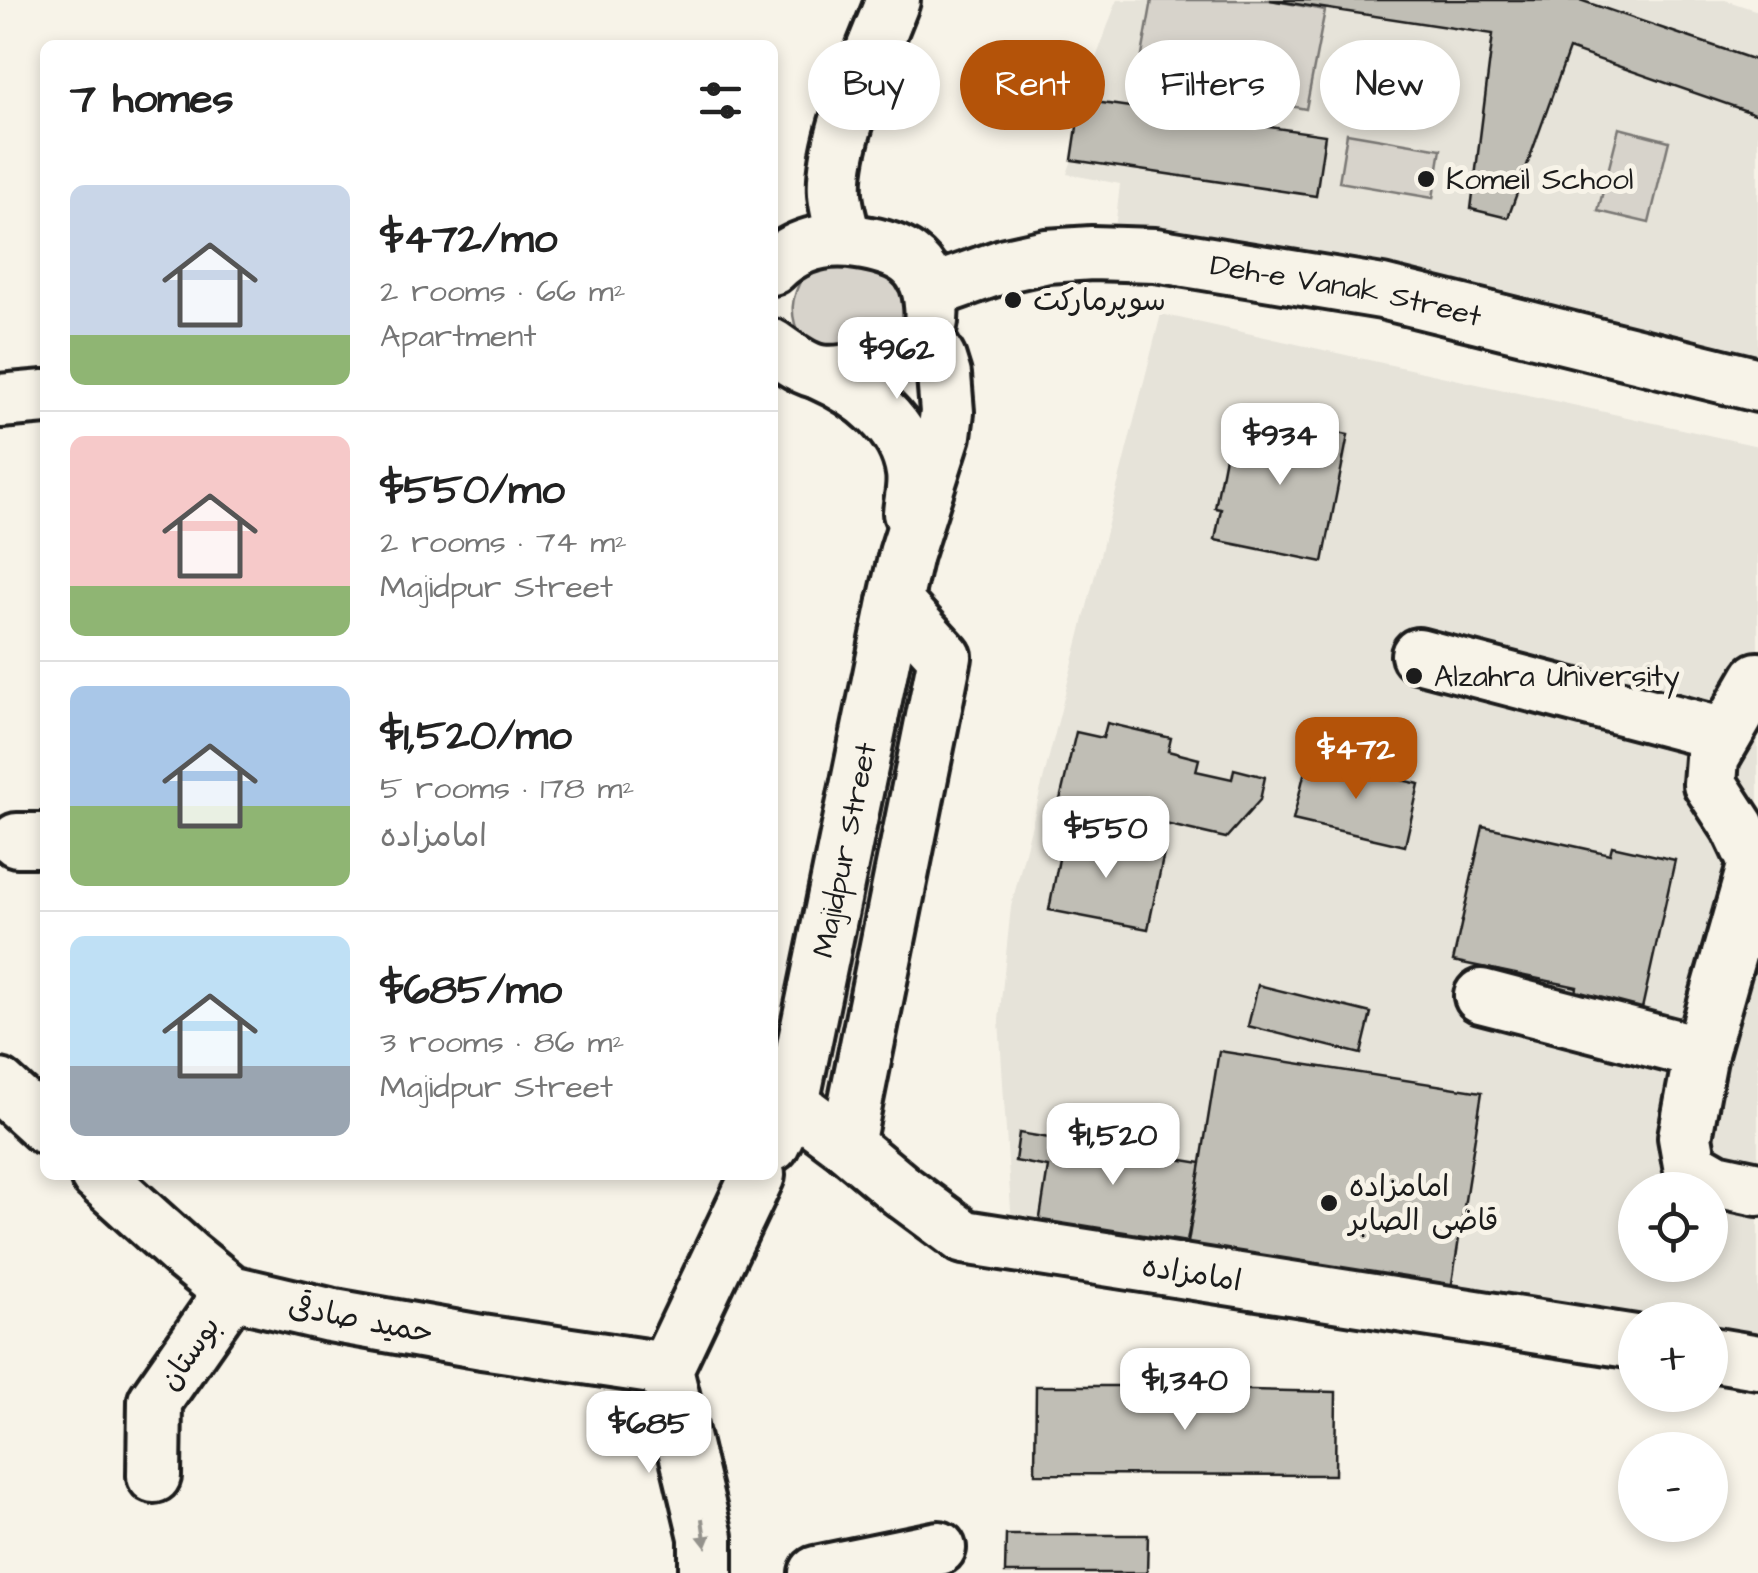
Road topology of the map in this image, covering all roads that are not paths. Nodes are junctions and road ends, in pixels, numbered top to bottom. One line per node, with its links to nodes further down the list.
1 (893, 0): 2 (street)
2 (845, 240): 3 (street); 4 (street)
3 (778, 263)
4 (928, 314): 5 (street, Deh-e Vanak Street); 6 (street, Deh-e Vanak Street); 9 (street)
5 (786, 355): 9 (street)
6 (1758, 385)
7 (40, 397): 8 (street)
8 (0, 401)
9 (900, 578): 17 (street, Majidpur Street); 18 (street)
10 (1418, 654): 12 (street)
11 (1758, 679): 12 (street)
12 (1725, 735): 14 (street)
13 (1481, 996): 14 (street)
14 (1701, 1053): 21 (street)
15 (0, 1086): 16 (street)
16 (40, 1122)
17 (782, 1124): 18 (street, امامزاده)
18 (847, 1145): 23 (street, امامزاده)
19 (103, 1180): 22 (street, حمید صادقی)
20 (756, 1180): 26 (street)
21 (1758, 1190)
22 (231, 1292): 26 (street, حمید صادقی); 27 (street, بوستان)
23 (1618, 1339)
24 (1728, 1357): 25 (street)
25 (1758, 1362)
26 (666, 1370): 29 (street, one-way to 29)
27 (154, 1476)
28 (939, 1548): 30 (street)
29 (706, 1573)
30 (816, 1573)

